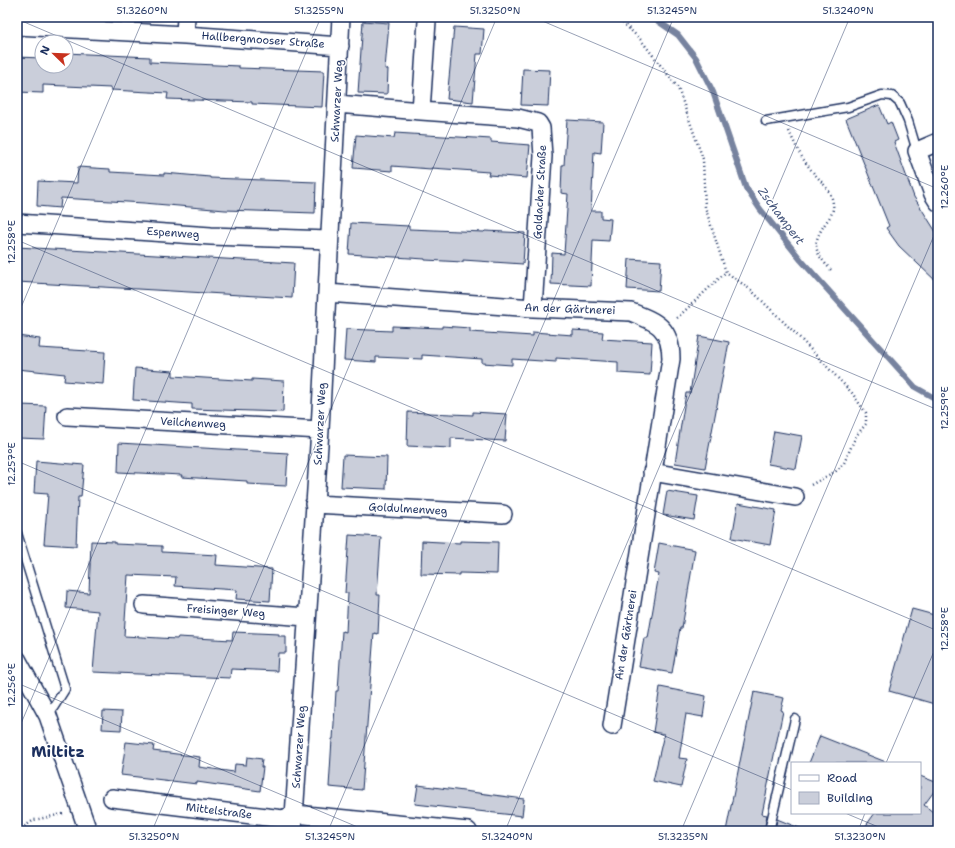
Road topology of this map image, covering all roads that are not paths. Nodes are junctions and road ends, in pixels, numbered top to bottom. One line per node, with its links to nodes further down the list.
1 (186, 17): 6 (street, Hallbergmooser Straße)
2 (342, 17): 7 (street, Schwarzer Weg)
3 (427, 21): 9 (street)
4 (35, 22): 5 (street, Hallbergmooser Straße); 6 (street, Hallbergmooser Straße)
5 (17, 26)
6 (186, 35): 7 (street, Hallbergmooser Straße)
7 (340, 46): 8 (street, Schwarzer Weg)
8 (337, 104): 9 (street, Goldacher Straße); 15 (street, Schwarzer Weg)
9 (421, 112): 17 (street, Goldacher Straße)
10 (766, 121): 12 (lane)
11 (938, 142): 12 (street)
12 (917, 151): 13 (street)
13 (938, 202)
14 (17, 223): 15 (street, Espenweg)
15 (330, 240): 16 (street, Schwarzer Weg)
16 (327, 293): 17 (street, An der Gärtnerei); 19 (street, Schwarzer Weg)
17 (533, 308): 20 (street, An der Gärtnerei)
18 (67, 416): 19 (street, Veilchenweg)
19 (320, 430): 22 (street, Schwarzer Weg)
20 (652, 472): 21 (street); 30 (street, An der Gärtnerei)
21 (795, 497)
22 (314, 504): 23 (street, Goldulmenweg); 26 (street, Schwarzer Weg)
23 (503, 514)
24 (17, 533): 28 (lane)
25 (144, 605): 26 (street, Freisinger Weg)
26 (307, 617): 32 (street, Schwarzer Weg)
27 (17, 659): 28 (street)
28 (48, 716): 33 (street)
29 (796, 719): 36 (lane)
30 (612, 726)
31 (112, 798): 32 (street, Mittelstraße)
32 (295, 814): 34 (street, Schwarzer Weg); 35 (street, Mittelstraße)
33 (88, 831)
34 (293, 831)
35 (468, 831)
36 (769, 831)

